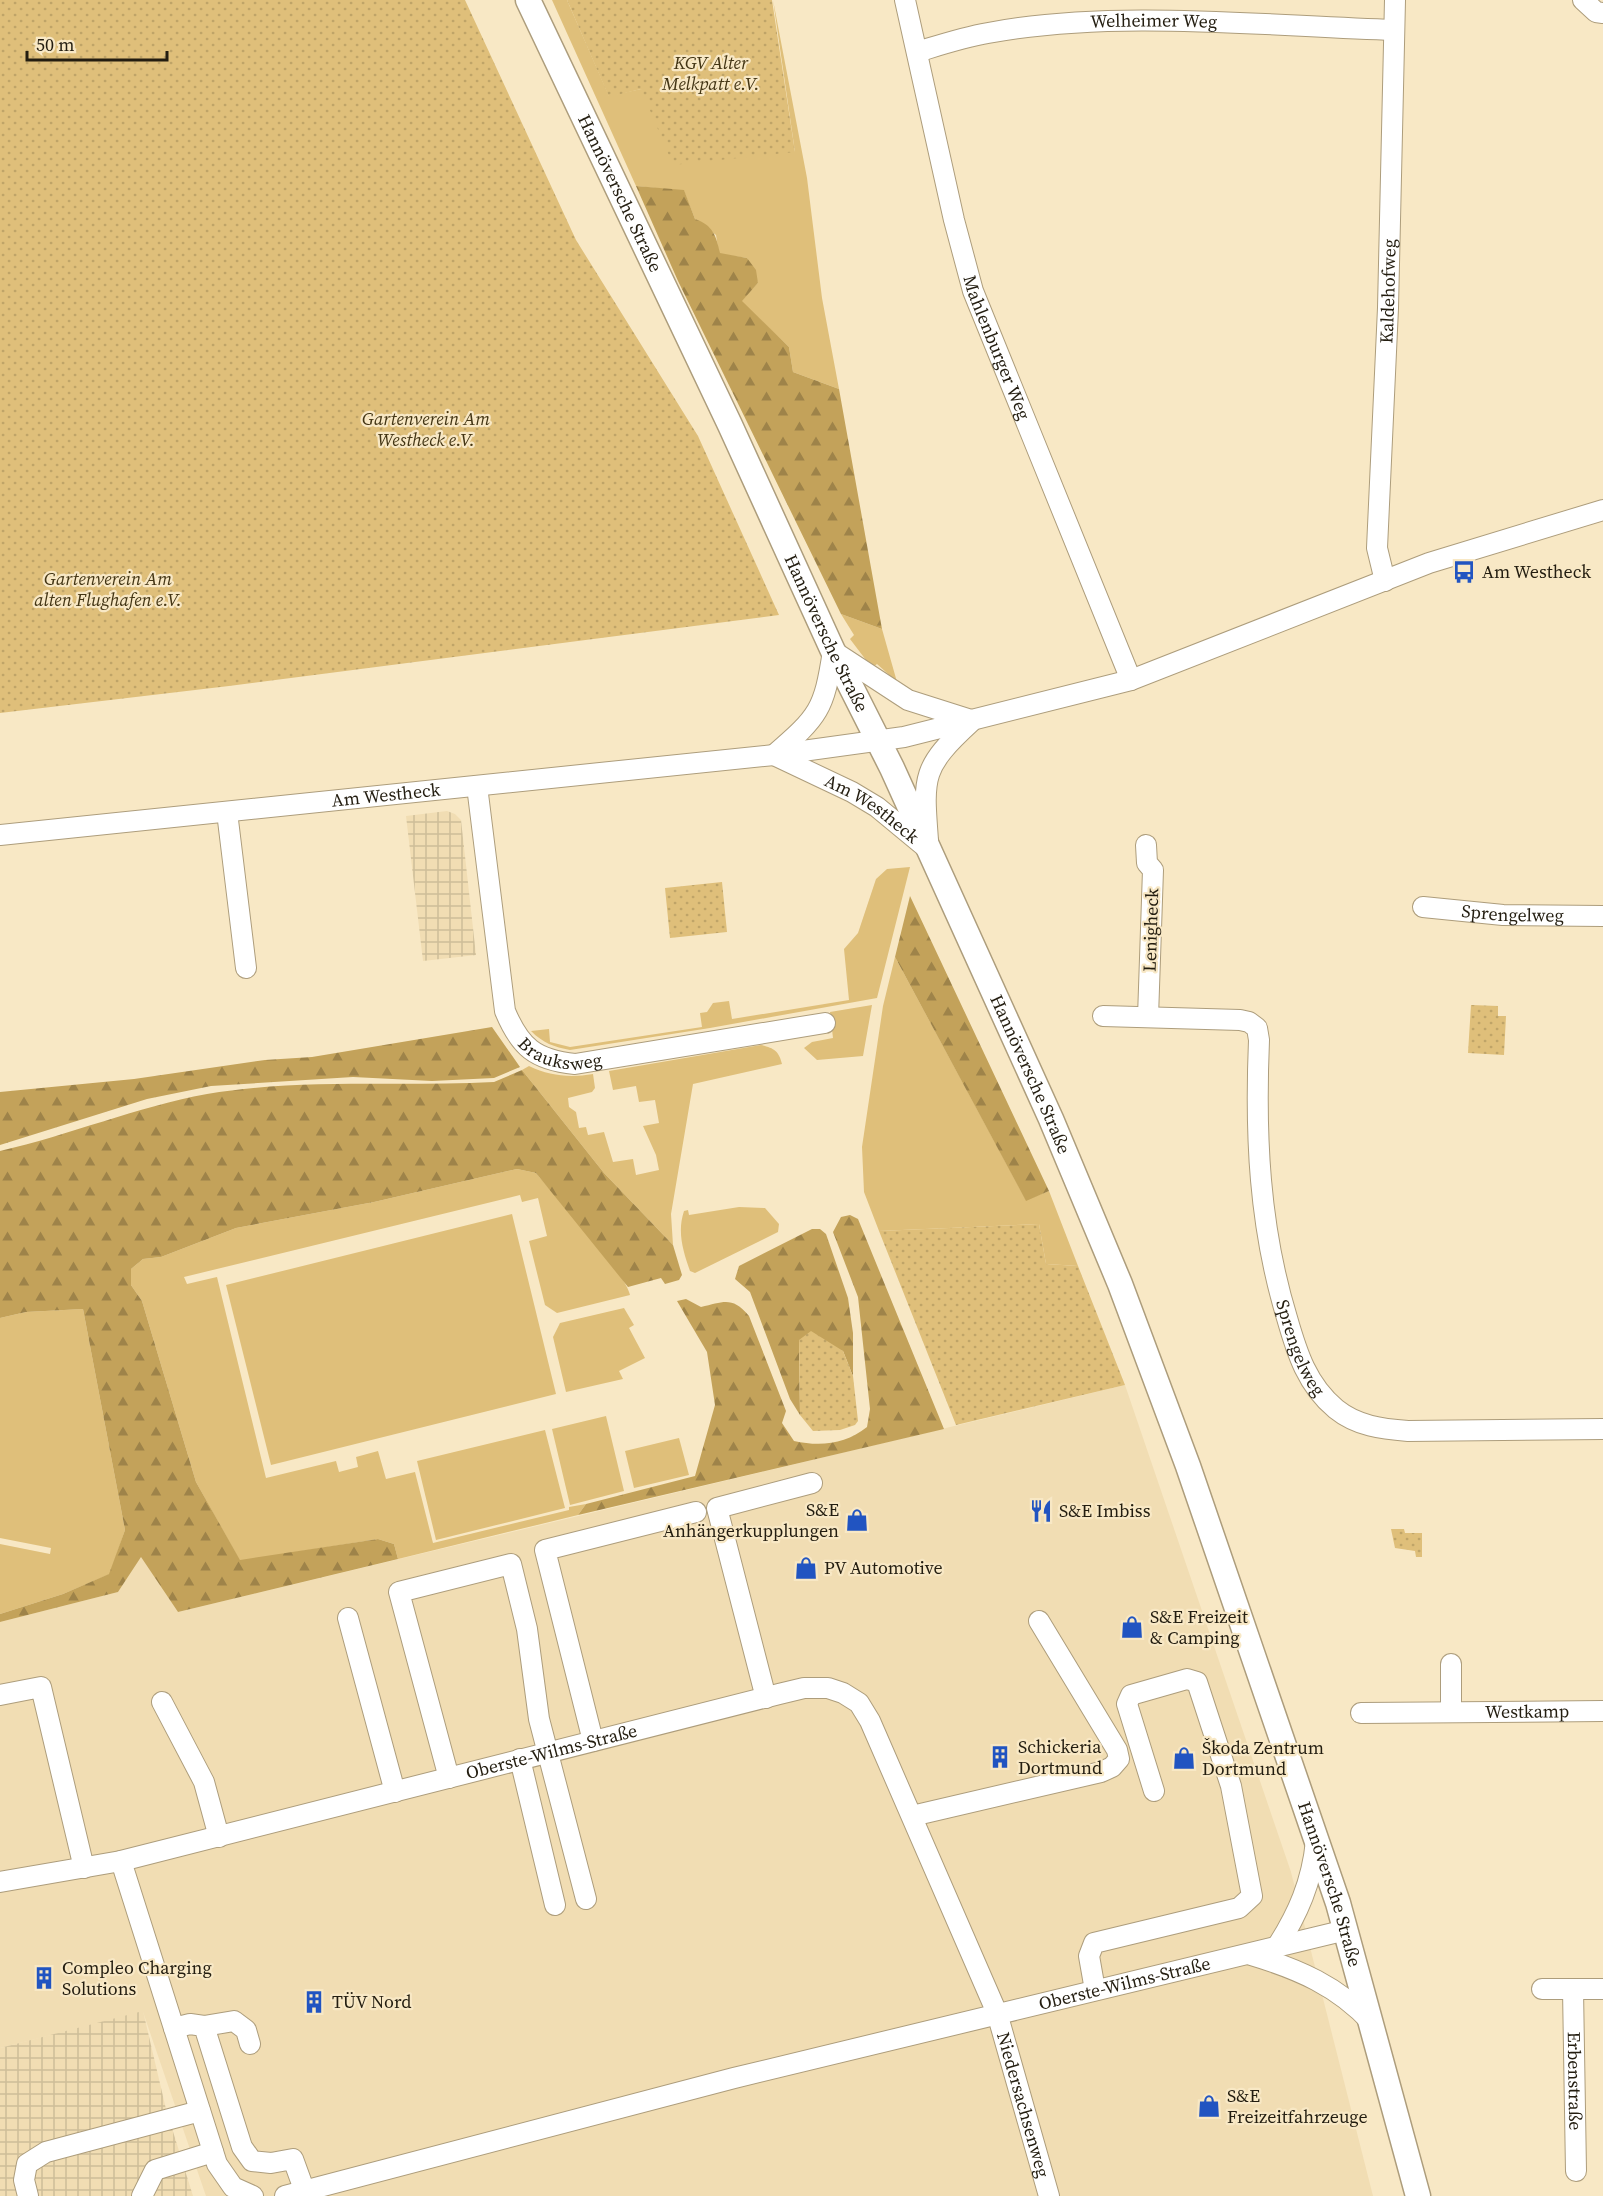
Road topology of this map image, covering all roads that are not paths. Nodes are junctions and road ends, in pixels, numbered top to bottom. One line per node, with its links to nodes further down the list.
1 (528, 0): 10 (main road, Hannöversche Straße)
2 (905, 0): 7 (street, Mahlenburger Weg)
3 (1395, 0): 6 (street, Kaldehofweg)
4 (1583, 0): 5 (street)
5 (1603, 14)
6 (1394, 30): 7 (street, Welheimer Weg); 9 (street, Kaldehofweg)
7 (917, 52): 11 (street, Mahlenburger Weg)
8 (1603, 510): 9 (street, Am Westheck)
9 (1385, 581): 11 (street, Am Westheck)
10 (833, 651): 12 (street); 13 (main road, Hannöversche Straße); 14 (street)
11 (1131, 680): 12 (street, Am Westheck)
12 (973, 721): 13 (street, Am Westheck); 19 (street, Am Westheck)
13 (878, 741): 14 (street, Am Westheck); 19 (main road, Hannöversche Straße)
14 (774, 755): 15 (street, Am Westheck); 19 (street, Am Westheck)
15 (477, 786): 16 (street, Am Westheck); 25 (street, Brauksweg)
16 (227, 812): 17 (street, Am Westheck); 22 (street)
17 (0, 836)
18 (1146, 845): 24 (street, Lenigheck)
19 (929, 850): 46 (main road, Hannöversche Straße)
20 (1423, 908): 21 (street, Sprengelweg)
21 (1603, 916)
22 (246, 968)
23 (1103, 1016): 24 (street)
24 (1148, 1017): 26 (street, Sprengelweg)
25 (825, 1023)
26 (1603, 1429)
27 (812, 1483): 33 (street)
28 (696, 1512): 38 (street)
29 (348, 1618): 43 (street)
30 (1039, 1622): 44 (street)
31 (1451, 1664): 35 (street)
32 (0, 1695): 48 (street)
33 (766, 1698): 38 (street, Oberste-Wilms-Straße); 44 (street, Oberste-Wilms-Straße)
34 (162, 1702): 45 (street)
35 (1451, 1711): 36 (street, Westkamp); 37 (street, Westkamp)
36 (1603, 1711)
37 (1361, 1713)
38 (593, 1741): 39 (street, Oberste-Wilms-Straße)
39 (548, 1752): 40 (street, Oberste-Wilms-Straße); 41 (street); 50 (street)
40 (520, 1760): 41 (street, Oberste-Wilms-Straße); 51 (street)
41 (449, 1778): 43 (street, Oberste-Wilms-Straße)
42 (1154, 1791): 58 (street)
43 (395, 1792): 45 (street, Oberste-Wilms-Straße)
44 (912, 1816): 59 (street, Oberste-Wilms-Straße)
45 (219, 1837): 47 (street, Oberste-Wilms-Straße)
46 (1316, 1838): 52 (main road, Hannöversche Straße); 53 (street)
47 (121, 1861): 48 (street, Oberste-Wilms-Straße); 62 (street)
48 (84, 1868): 49 (street, Oberste-Wilms-Straße)
49 (0, 1882)
50 (586, 1899)
51 (555, 1905)
52 (1346, 1930): 53 (street, Oberste-Wilms-Straße); 60 (main road, Hannöversche Straße)
53 (1276, 1948): 54 (street, Oberste-Wilms-Straße)
54 (1251, 1955): 58 (street, Oberste-Wilms-Straße); 60 (street)
55 (1542, 1989): 56 (street)
56 (1573, 1989): 57 (street); 66 (street, Erbenstraße)
57 (1603, 1989)
58 (1095, 1990): 59 (street, Oberste-Wilms-Straße)
59 (998, 2013): 67 (street, Oberste-Wilms-Straße); 72 (street, Niedersachsenweg)
60 (1372, 2024): 73 (main road, Hannöversche Straße)
61 (204, 2026): 62 (street); 63 (street); 67 (street)
62 (174, 2028): 64 (street)
63 (250, 2044)
64 (200, 2110): 65 (street); 68 (street)
65 (213, 2152): 69 (street); 70 (street)
66 (1576, 2171)
67 (305, 2192): 71 (street, Oberste-Wilms-Straße)
68 (28, 2196)
69 (142, 2196)
70 (253, 2196)
71 (285, 2196)
72 (1049, 2196)
73 (1418, 2196)

